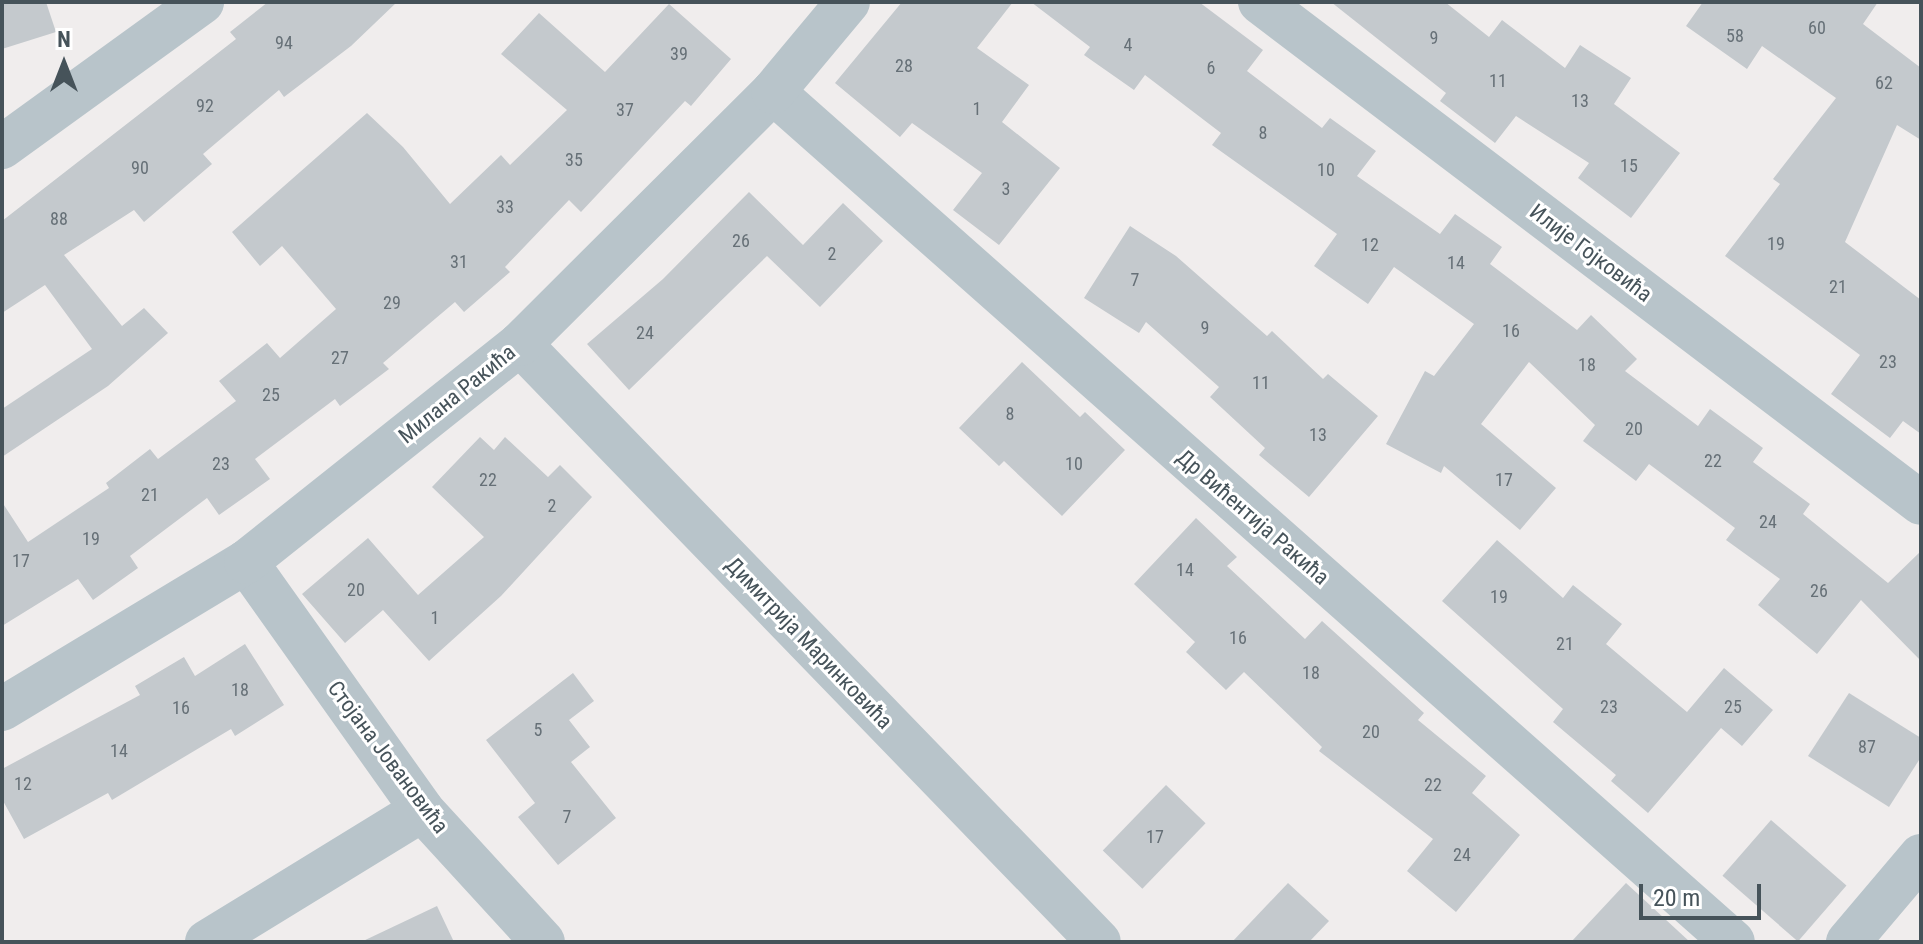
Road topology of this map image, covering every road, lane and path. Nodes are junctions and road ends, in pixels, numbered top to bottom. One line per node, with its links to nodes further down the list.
1 (202, 2): 5 (street)
2 (848, 2): 4 (street, Милана Ракића)
3 (1260, 2): 7 (street, Илије Гојковића)
4 (773, 92): 6 (street, Милана Ракића); 15 (street, Др Вићентија Ракића)
5 (2, 147)
6 (520, 344): 8 (street, Милана Ракића); 14 (street, Димитрија Маринковића)
7 (1921, 503)
8 (246, 562): 9 (street, Милана Ракића); 10 (street, Стојана Јовановића)
9 (2, 709)
10 (422, 810): 12 (street); 13 (street, Стојана Јовановића)
11 (1921, 856): 16 (street)
12 (207, 942)
13 (543, 942)
14 (1099, 942)
15 (1733, 942)
16 (1848, 942)

